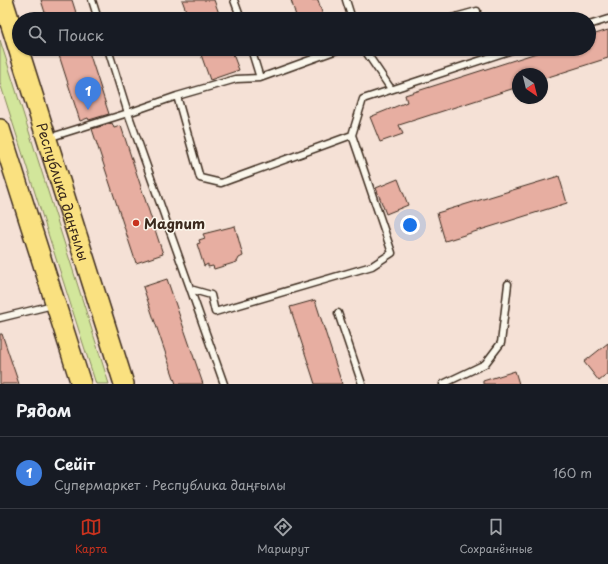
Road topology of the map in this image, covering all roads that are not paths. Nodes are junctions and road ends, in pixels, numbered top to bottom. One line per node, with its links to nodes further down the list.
1 (3, 0): 10 (main road, Республика даңғылы)
2 (92, 0): 5 (lane)
3 (234, 0): 6 (lane)
4 (346, 0): 7 (lane)
5 (96, 12)
6 (238, 12)
7 (350, 12)
8 (608, 19): 9 (lane)
9 (596, 23)
10 (12, 28)
11 (21, 56): 23 (main road, Республика даңғылы)
12 (110, 56): 20 (lane)
13 (253, 56): 17 (lane)
14 (321, 56): 17 (lane)
15 (369, 56): 18 (lane)
16 (492, 56): 18 (lane)
17 (260, 78): 19 (lane)
18 (391, 89): 22 (lane)
19 (177, 96): 20 (lane); 22 (lane)
20 (128, 113): 23 (lane); 25 (lane)
21 (0, 129): 26 (main road)
22 (352, 135): 25 (lane)
23 (47, 138): 30 (main road, Республика даңғылы)
24 (508, 284): 33 (lane)
25 (190, 289): 31 (lane)
26 (56, 304): 28 (lane); 29 (main road)
27 (338, 313): 32 (lane)
28 (0, 318)
29 (81, 384)
30 (124, 384)
31 (224, 384)
32 (362, 384)
33 (443, 384)

